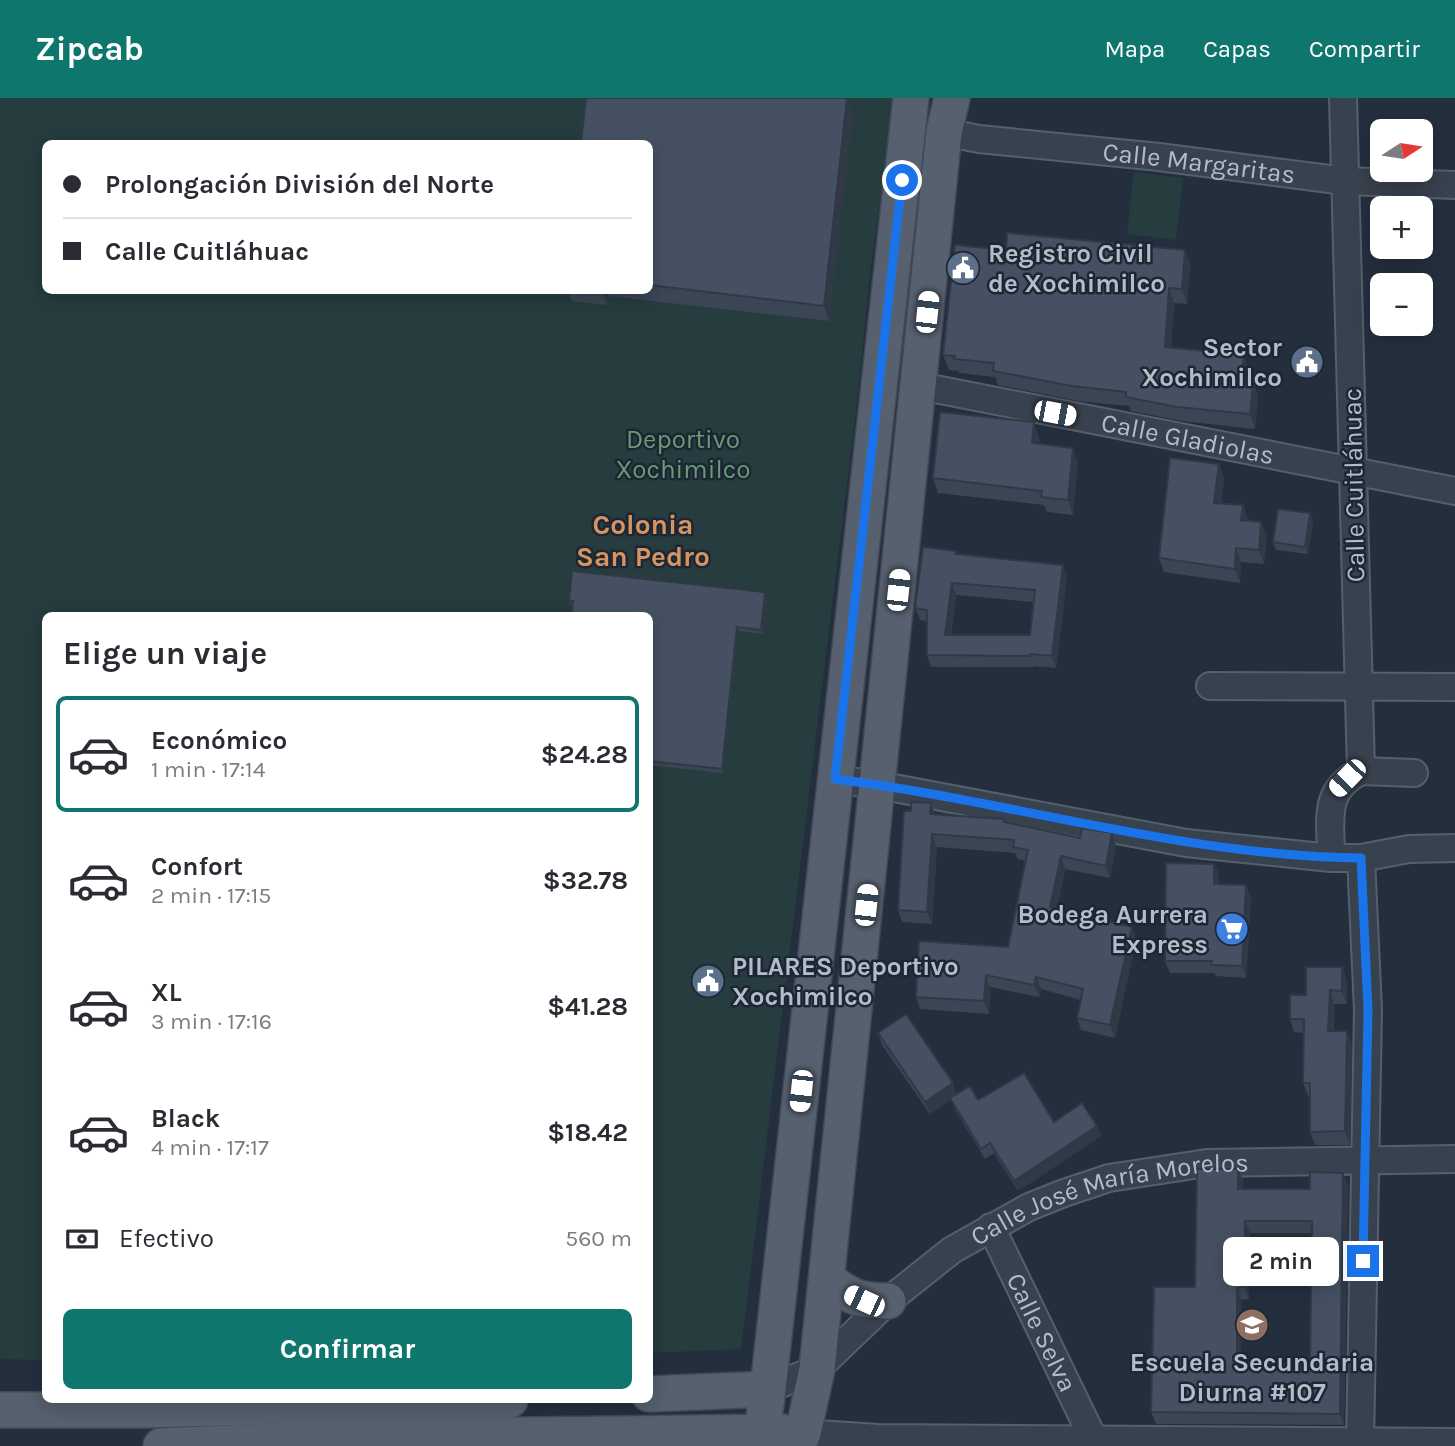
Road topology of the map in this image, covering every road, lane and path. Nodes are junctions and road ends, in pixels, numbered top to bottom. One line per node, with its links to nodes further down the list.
1 (911, 98): 10 (main road)
2 (952, 98): 4 (main road)
3 (1343, 98): 5 (street, Calle Cuitláhuac)
4 (944, 132): 5 (street, Calle Margaritas); 7 (main road)
5 (1345, 181): 6 (street, Calle Margaritas); 8 (street, Calle Cuitláhuac)
6 (1455, 185)
7 (920, 386): 8 (street, Calle Gladiolas); 11 (main road)
8 (1352, 471): 9 (street, Calle Gladiolas); 13 (street, Calle Cuitláhuac)
9 (1455, 491)
10 (847, 669): 11 (main road); 17 (main road)
11 (890, 672): 18 (main road)
12 (1210, 686): 13 (street)
13 (1360, 687): 14 (street); 15 (street, Calle Cuitláhuac)
14 (1455, 687)
15 (1361, 771): 16 (street); 20 (street)
16 (1414, 773)
17 (835, 779): 18 (street); 28 (main road)
18 (878, 785): 20 (street); 25 (main road)
19 (1455, 848): 21 (street)
20 (1331, 858): 21 (street)
21 (1361, 858): 22 (street)
22 (1365, 1158): 23 (street, Calle José María Morelos); 24 (street, Calle José María Morelos); 42 (street)
23 (1455, 1158)
24 (991, 1227): 26 (street, Calle José María Morelos); 37 (street, Calle Selva)
25 (827, 1279): 26 (main road); 27 (main road)
26 (888, 1301): 27 (street, Calle José María Morelos)
27 (817, 1369): 28 (street); 38 (main road)
28 (768, 1389): 29 (main road); 36 (main road)
29 (653, 1394)
30 (483, 1403): 34 (main road)
31 (496, 1403): 35 (main road)
32 (0, 1409): 33 (main road)
33 (142, 1410): 34 (main road); 43 (street)
34 (363, 1421): 35 (main road); 44 (main road)
35 (495, 1435): 36 (main road)
36 (758, 1438): 38 (main road)
37 (1093, 1438): 39 (street); 40 (street)
38 (800, 1440): 39 (street)
39 (878, 1442)
40 (1126, 1442): 42 (street)
41 (1455, 1442): 42 (street)
42 (1360, 1444)
43 (154, 1446)
44 (161, 1446)

